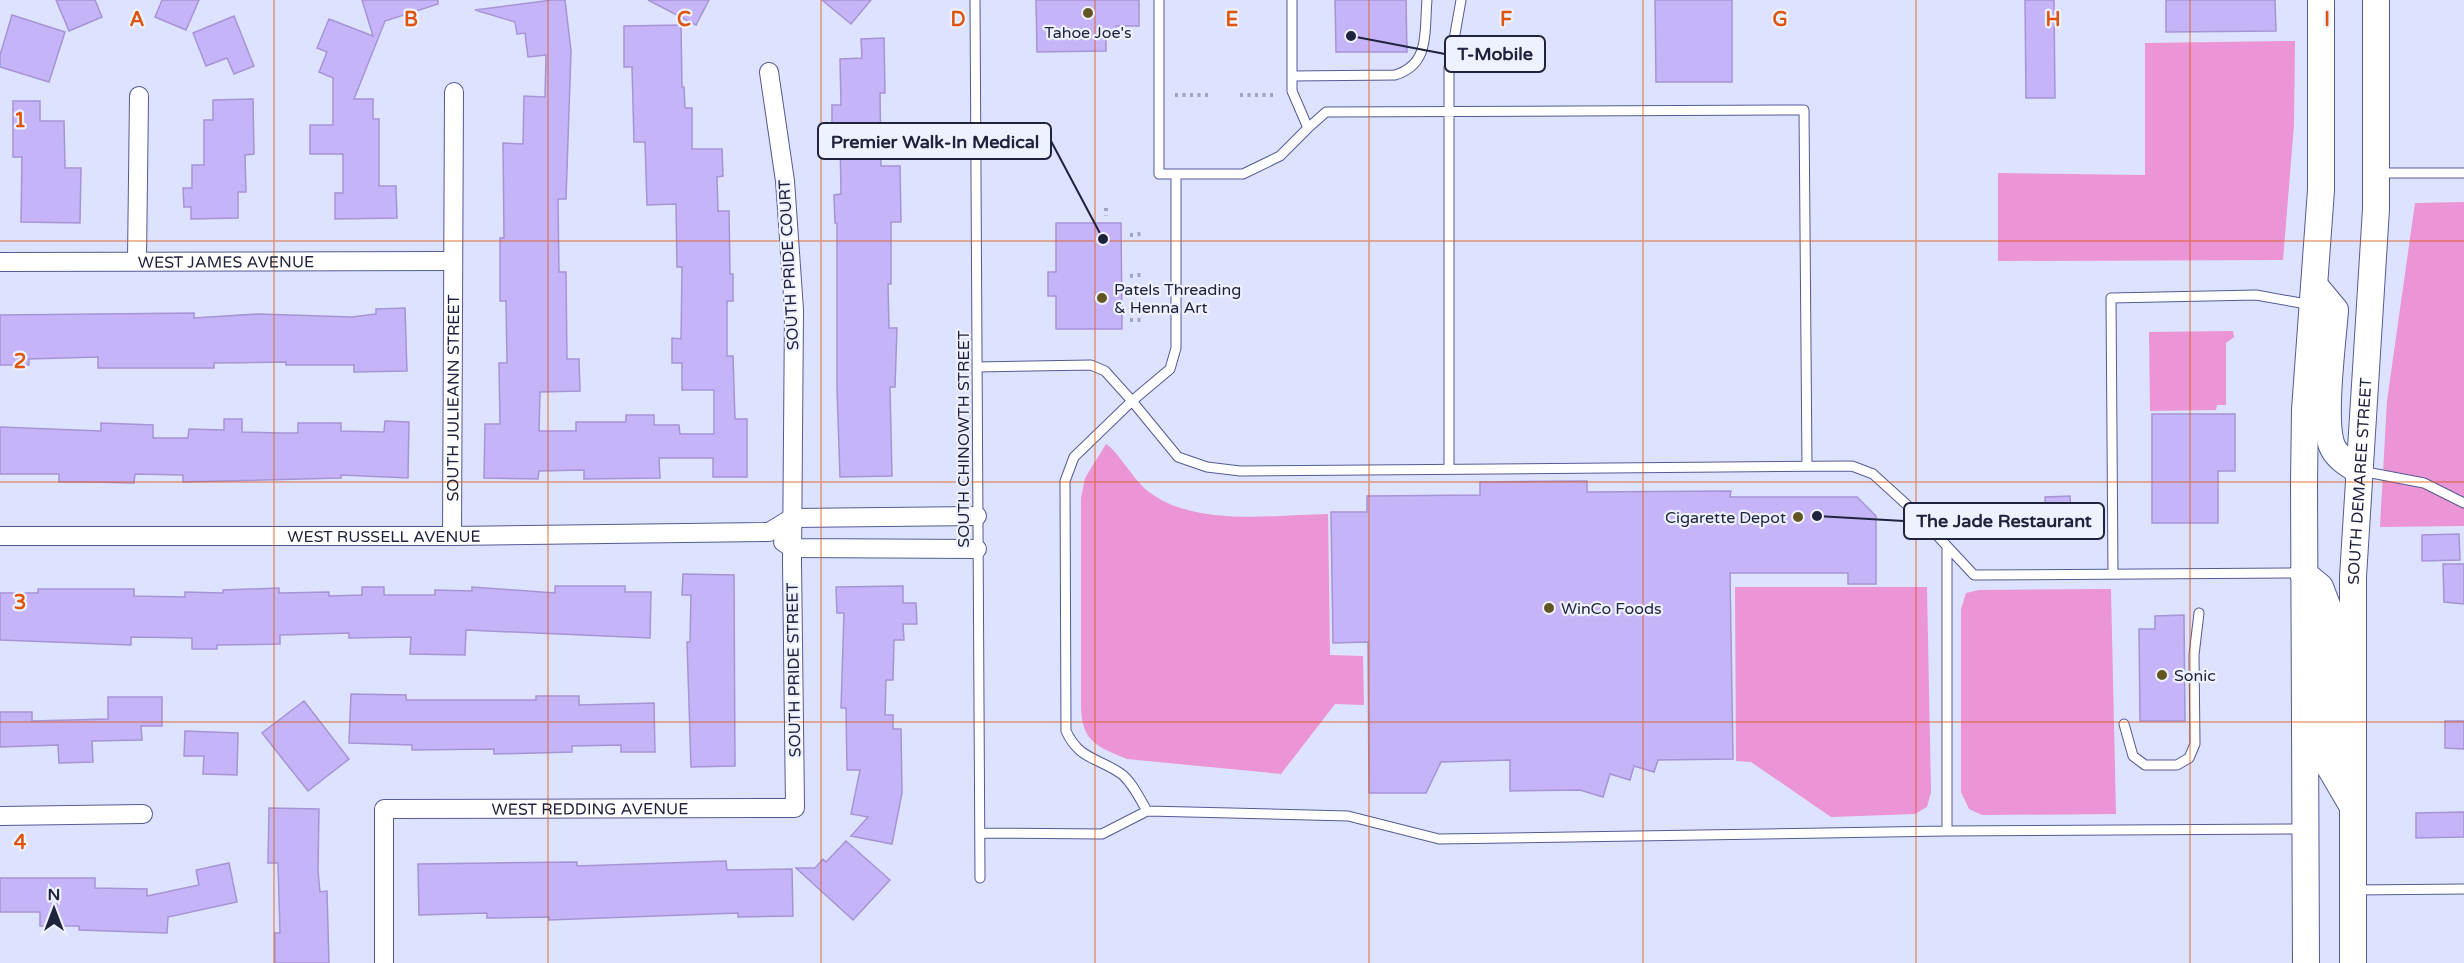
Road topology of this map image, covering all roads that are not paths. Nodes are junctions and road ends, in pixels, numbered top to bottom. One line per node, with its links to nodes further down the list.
1 (975, 0): 21 (lane, SOUTH CHINOWTH STREET)
2 (1159, 0): 16 (lane)
3 (1292, 0): 9 (lane)
4 (1427, 0): 9 (lane)
5 (1461, 0): 12 (lane)
6 (2321, 0): 20 (main road)
7 (2376, 0): 14 (main road, SOUTH DEMAREE STREET)
8 (769, 72): 29 (street, SOUTH PRIDE COURT)
9 (1292, 76): 13 (lane)
10 (454, 92): 18 (street, SOUTH JULIEANN STREET)
11 (139, 96): 17 (street)
12 (1449, 112): 13 (lane); 23 (lane); 24 (lane)
13 (1308, 128): 16 (lane)
14 (2377, 172): 15 (lane); 25 (main road, SOUTH DEMAREE STREET)
15 (2464, 172)
16 (1176, 174): 22 (lane)
17 (137, 261): 18 (street, WEST JAMES AVENUE); 19 (street, WEST JAMES AVENUE)
18 (452, 261): 31 (street, SOUTH JULIEANN STREET)
19 (0, 262)
20 (2314, 295): 25 (main road); 34 (main road); 35 (lane)
21 (978, 367): 22 (lane); 27 (lane, SOUTH CHINOWTH STREET)
22 (1132, 401): 24 (lane); 40 (lane)
23 (1807, 466): 24 (lane); 32 (lane)
24 (1449, 468)
25 (2359, 471): 26 (lane); 38 (main road, SOUTH DEMAREE STREET)
26 (2464, 503)
27 (977, 516): 29 (street); 33 (lane, SOUTH CHINOWTH STREET)
28 (769, 532): 29 (street); 29 (street); 31 (street, WEST RUSSELL AVENUE)
29 (792, 532): 33 (street); 39 (street, SOUTH PRIDE STREET)
30 (0, 536): 31 (street, WEST RUSSELL AVENUE)
31 (452, 536)
32 (1947, 548): 35 (lane); 44 (lane)
33 (978, 549): 45 (lane, SOUTH CHINOWTH STREET)
34 (2303, 573): 35 (lane); 38 (main road); 43 (main road)
35 (2113, 574)
36 (2199, 613): 37 (lane)
37 (2124, 724)
38 (2353, 807): 48 (main road, SOUTH DEMAREE STREET)
39 (795, 808): 49 (street, WEST REDDING AVENUE)
40 (1147, 811): 44 (lane); 45 (lane)
41 (143, 814): 42 (street)
42 (0, 816)
43 (2306, 829): 44 (lane); 50 (main road)
44 (1947, 831)
45 (980, 833): 46 (lane, SOUTH CHINOWTH STREET)
46 (980, 878)
47 (2464, 889): 48 (lane)
48 (2353, 890): 51 (main road, SOUTH DEMAREE STREET)
49 (384, 963)
50 (2306, 963)
51 (2354, 963)

